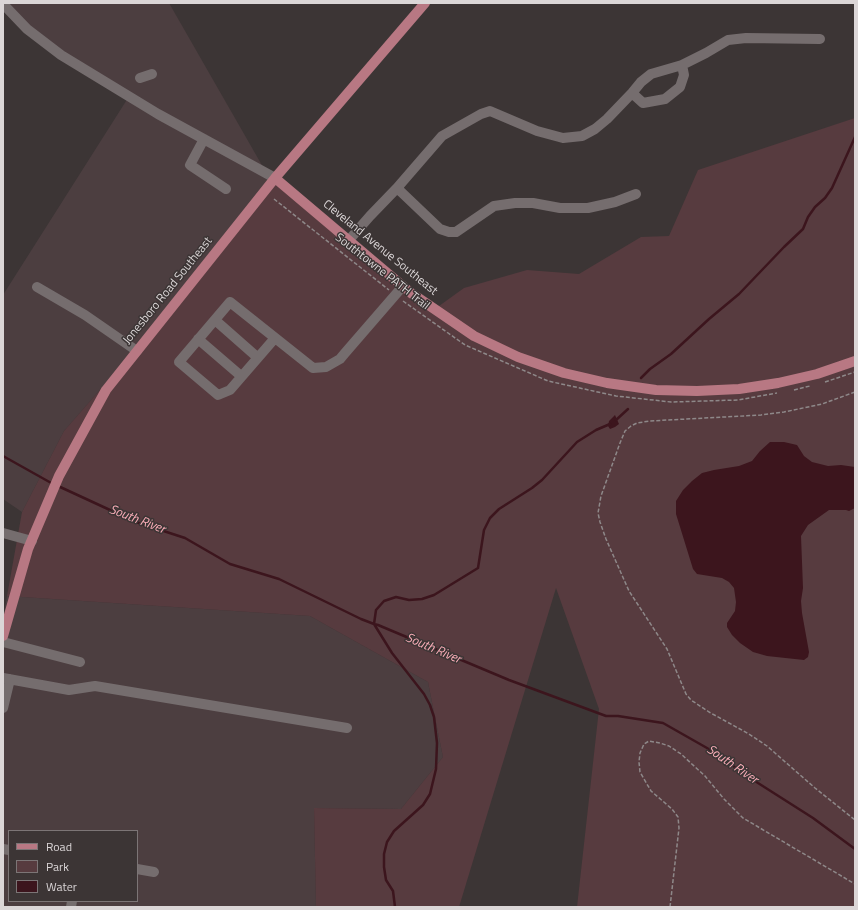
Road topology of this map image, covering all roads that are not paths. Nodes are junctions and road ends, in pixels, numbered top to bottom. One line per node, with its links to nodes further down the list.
1 (425, 3): 9 (main road, Jonesboro Road Southeast)
2 (3, 4): 8 (street, Cleveland Avenue Southeast)
3 (820, 39): 4 (street)
4 (682, 65): 7 (street); 7 (street)
5 (152, 74): 6 (street)
6 (140, 78)
7 (632, 93): 10 (street)
8 (204, 139): 9 (street, Cleveland Avenue Southeast); 11 (street)
9 (275, 178): 13 (main road, Cleveland Avenue Southeast); 19 (main road, Jonesboro Road Southeast)
10 (397, 188): 12 (street); 13 (street)
11 (226, 189)
12 (636, 194)
13 (349, 240): 14 (main road, Cleveland Avenue Southeast)
14 (403, 286): 17 (street); 21 (main road, Cleveland Avenue Southeast)
15 (37, 287): 19 (street)
16 (214, 320): 17 (street); 18 (street); 20 (street)
17 (275, 338): 20 (street)
18 (198, 339): 22 (street); 22 (street)
19 (137, 351): 24 (main road, Jonesboro Road Southeast)
20 (257, 357): 22 (street)
21 (855, 361)
22 (241, 376)
23 (3, 533): 24 (street)
24 (32, 541): 25 (main road, Jonesboro Road Southeast)
25 (4, 631)
26 (3, 642): 27 (street)
27 (80, 662)
28 (7, 678): 29 (street); 30 (street)
29 (3, 708)
30 (347, 728)
31 (138, 869): 32 (street)
32 (154, 872)

